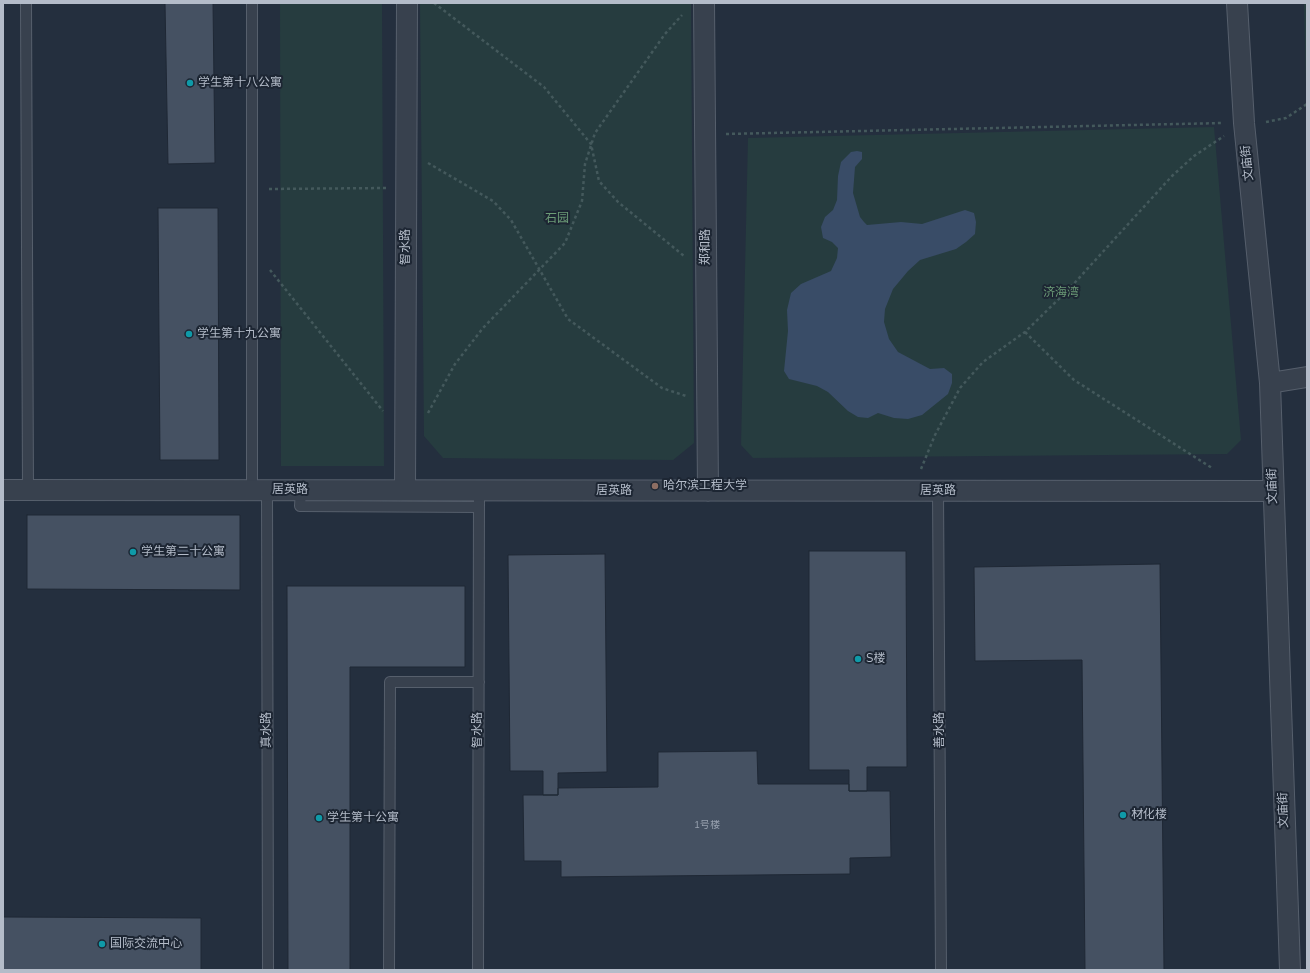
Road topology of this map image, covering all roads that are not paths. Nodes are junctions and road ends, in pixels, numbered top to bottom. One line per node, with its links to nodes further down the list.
1 (26, 3): 9 (lane)
2 (252, 3): 10 (lane, 真水路)
3 (407, 3): 12 (street, 智水路)
4 (1237, 3): 7 (street, 文庙街)
5 (704, 4): 13 (street, 郑和路)
6 (1307, 377): 7 (street)
7 (1270, 383): 15 (street, 文庙街)
8 (3, 490): 9 (street, 居英路)
9 (28, 490): 10 (street, 居英路)
10 (260, 490): 11 (street, 居英路); 18 (lane, 真水路)
11 (301, 490): 12 (street, 居英路); 16 (lane)
12 (405, 490): 16 (street, 居英路)
13 (708, 491): 14 (street, 居英路); 16 (street, 居英路)
14 (938, 491): 15 (street, 居英路); 21 (lane, 善水路)
15 (1274, 491): 22 (street, 文庙街)
16 (479, 499): 17 (lane, 智水路)
17 (478, 682): 19 (lane); 20 (lane, 智水路)
18 (268, 970)
19 (389, 970)
20 (478, 970)
21 (941, 970)
22 (1290, 970)

